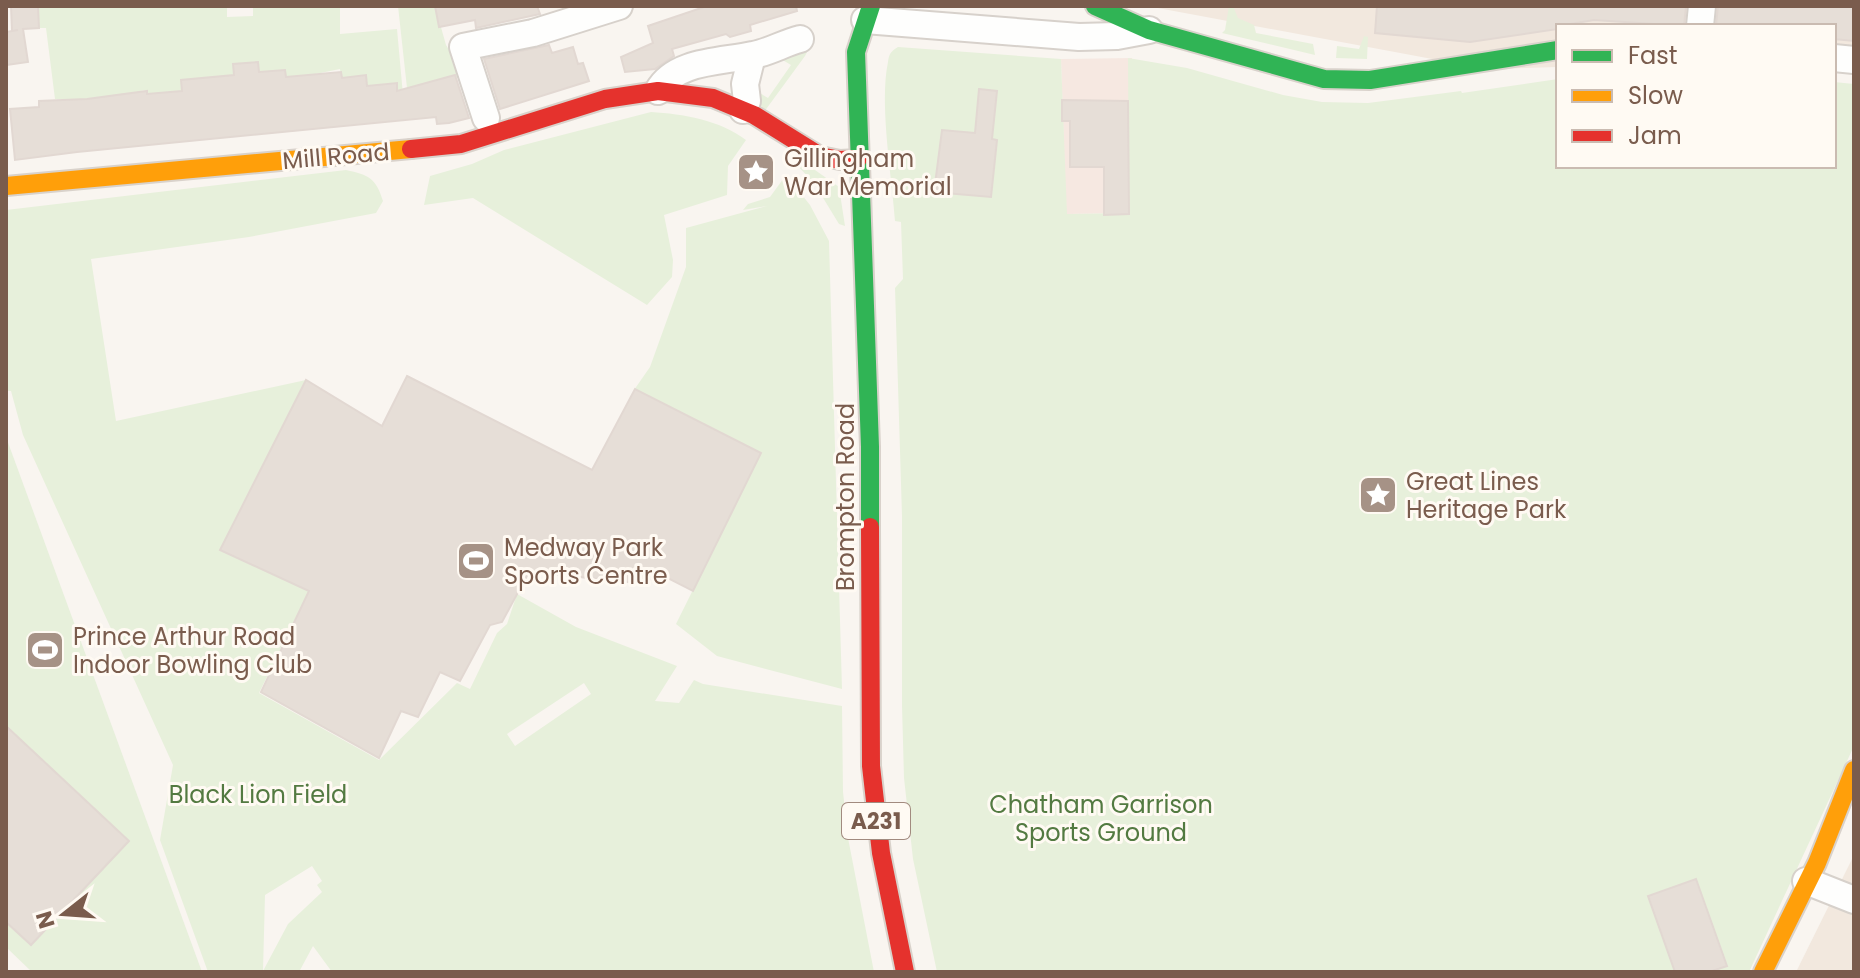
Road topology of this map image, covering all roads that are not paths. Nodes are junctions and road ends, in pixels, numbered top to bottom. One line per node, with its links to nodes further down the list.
1 (619, 6): 11 (street)
2 (1095, 6): 5 (street)
3 (868, 13): 4 (street); 12 (street, Brompton Road / A231)
4 (920, 15): 5 (street)
5 (1149, 30): 7 (street)
6 (800, 39): 8 (street, Mill Road)
7 (1556, 50)
8 (752, 56): 9 (street, Mill Road); 10 (street)
9 (658, 91): 10 (street, Mill Road); 13 (street, Mill Road)
10 (743, 110): 12 (street, Mill Road)
11 (486, 118)
12 (858, 159): 17 (street, Brompton Road / A231)
13 (6, 184)
14 (1854, 770): 15 (street)
15 (1812, 872): 16 (street); 18 (street)
16 (1854, 900)
17 (905, 972)
18 (1763, 972)

